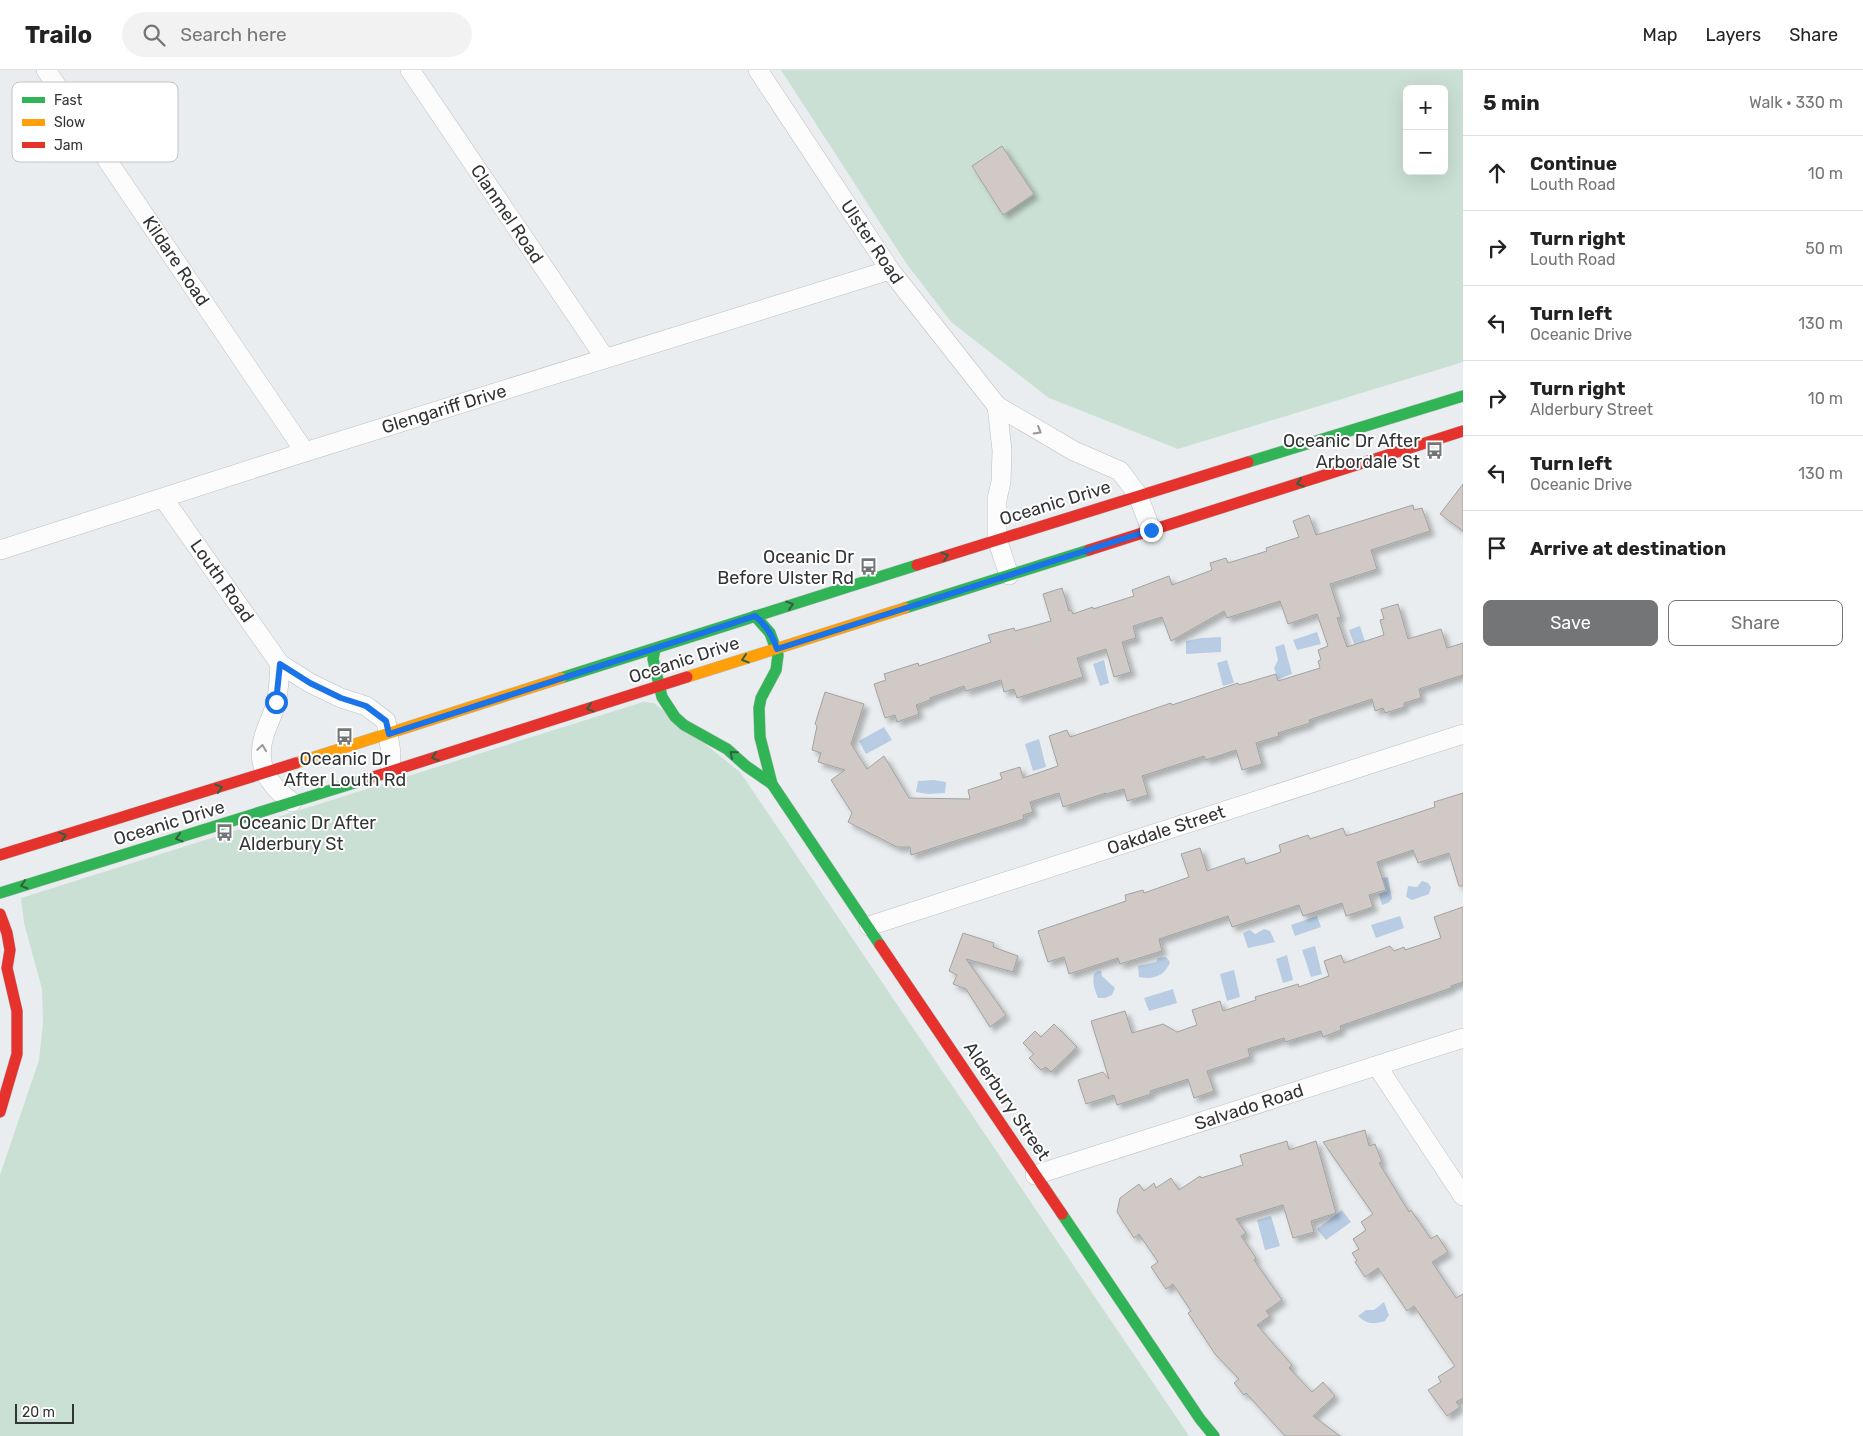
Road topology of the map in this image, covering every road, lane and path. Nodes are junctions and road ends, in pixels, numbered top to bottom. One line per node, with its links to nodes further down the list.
1 (46, 70): 4 (street, Kildare Road)
2 (410, 70): 7 (street, Clanmel Road)
3 (758, 70): 6 (street, Ulster Road)
4 (54, 82)
5 (108, 162): 11 (street, Kildare Road)
6 (890, 270): 7 (street, Glengariff Drive); 9 (street, Ulster Road)
7 (604, 358): 11 (street, Glengariff Drive)
8 (1463, 396): 12 (main road, Oceanic Drive)
9 (997, 406): 12 (street, Ulster Road, one-way to 12); 15 (street)
10 (1463, 431): 14 (main road, Oceanic Drive, one-way to 14)
11 (305, 452): 13 (street, Glengariff Drive)
12 (1138, 495): 14 (street, Ulster Road); 15 (main road, Oceanic Drive)
13 (163, 498): 16 (street, Glengariff Drive); 21 (street, Louth Road)
14 (1151, 530): 17 (main road, Oceanic Drive)
15 (997, 539): 17 (street); 18 (main road, Oceanic Drive, one-way to 15)
16 (0, 550)
17 (1009, 575): 20 (main road, Oceanic Drive)
18 (755, 616): 19 (main road, Oceanic Drive); 20 (main road)
19 (655, 649): 22 (main road, Alderbury Street); 23 (main road, Oceanic Drive)
20 (777, 649): 22 (main road, Oceanic Drive, one-way to 22); 27 (main road, Alderbury Street)
21 (280, 664): 23 (street, Louth Road); 26 (street, one-way to 21)
22 (659, 686): 25 (main road, Oceanic Drive, one-way to 25); 27 (main road, Alderbury Street, one-way to 22)
23 (389, 734): 25 (street, Louth Road); 26 (main road, Oceanic Drive)
24 (1463, 734): 34 (street, Oakdale Street)
25 (390, 771): 28 (main road, Oceanic Drive)
26 (265, 773): 28 (street); 29 (main road, Oceanic Drive, one-way to 26)
27 (772, 784): 34 (main road, Alderbury Street)
28 (292, 802): 32 (main road, Oceanic Drive, one-way to 32)
29 (17, 850): 30 (main road, Oceanic Drive); 31 (main road)
30 (0, 855)
31 (0, 866)
32 (0, 893)
33 (0, 914): 35 (main road)
34 (869, 926): 39 (main road, Alderbury Street)
35 (3, 965): 38 (main road)
36 (1463, 1038): 37 (street, Salvado Road)
37 (1377, 1066): 39 (street, Salvado Road); 40 (street)
38 (0, 1112)
39 (1036, 1175): 41 (main road, Alderbury Street)
40 (1463, 1196)
41 (1214, 1436)

